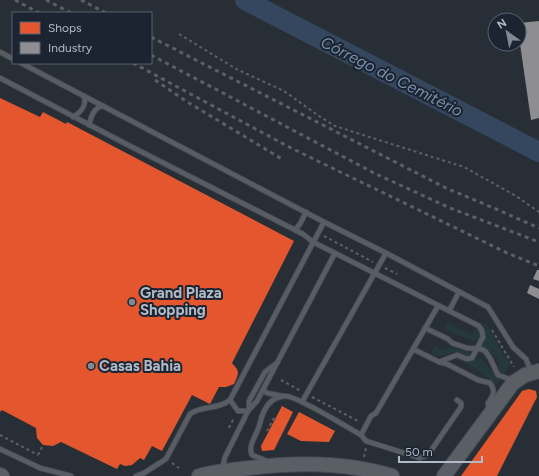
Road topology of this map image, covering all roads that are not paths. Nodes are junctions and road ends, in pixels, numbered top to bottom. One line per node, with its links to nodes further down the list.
1 (0, 52): 2 (lane)
2 (3, 56)
3 (23, 64): 5 (lane)
4 (0, 78): 7 (lane)
5 (84, 96): 6 (lane); 7 (lane)
6 (103, 106): 8 (lane); 9 (lane)
7 (73, 117): 8 (lane)
8 (89, 124): 11 (lane)
9 (306, 212): 10 (lane); 11 (lane)
10 (324, 222): 12 (lane); 13 (lane)
11 (295, 230): 12 (lane)
12 (313, 242): 14 (lane); 28 (lane)
13 (386, 252): 15 (lane); 16 (lane)
14 (335, 253): 15 (lane); 22 (lane)
15 (375, 273): 17 (lane); 30 (lane)
16 (459, 292): 18 (lane); 24 (lane)
17 (438, 306): 18 (lane); 19 (lane)
18 (449, 311): 21 (lane)
19 (425, 328): 20 (lane); 21 (lane)
20 (413, 349): 23 (lane); 33 (lane)
21 (476, 349): 23 (lane); 25 (lane)
22 (278, 362): 26 (lane); 31 (lane)
23 (439, 362): 32 (lane)
24 (537, 373): 25 (main road)
25 (516, 380): 32 (main road)
26 (263, 390): 27 (lane); 31 (lane)
27 (283, 396): 30 (lane); 35 (lane)
28 (230, 400): 31 (lane); 38 (lane)
29 (457, 400): 33 (lane)
30 (302, 402): 33 (lane)
31 (249, 410): 36 (lane)
32 (491, 413): 41 (main road)
33 (361, 435)
34 (0, 449): 37 (lane)
35 (282, 465): 36 (main road); 40 (main road)
36 (222, 471): 39 (main road)
37 (72, 476)
38 (136, 476)
39 (199, 476)
40 (392, 476)
41 (444, 476)

